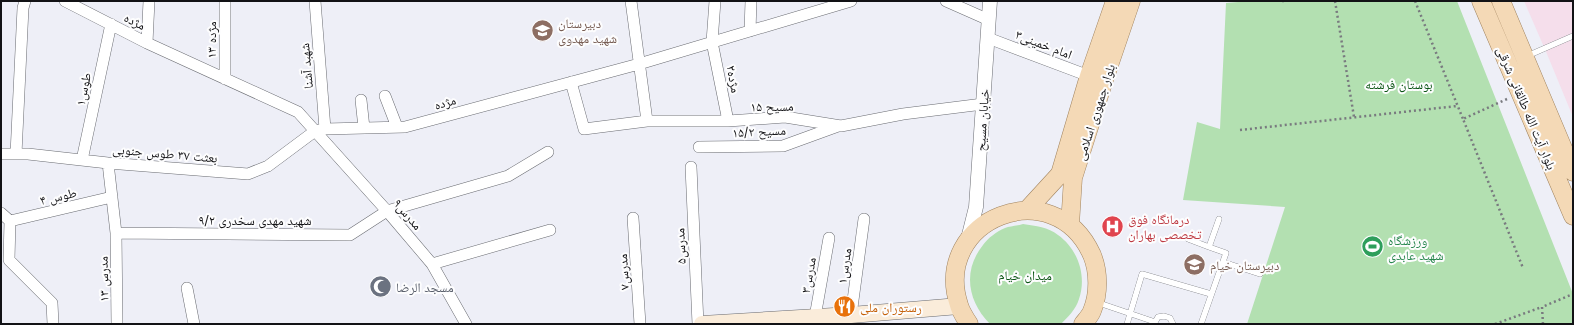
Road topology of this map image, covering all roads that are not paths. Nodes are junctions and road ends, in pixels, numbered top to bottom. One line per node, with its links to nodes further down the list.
1 (25, 1): 42 (street)
2 (65, 1): 18 (street, مژده)
3 (149, 1): 23 (street)
4 (225, 1): 27 (street, مژده ۱۳)
5 (315, 1): 37 (street, شهبد آشنا)
6 (631, 1): 25 (street)
7 (715, 1): 22 (street, مژده۲)
8 (751, 1): 19 (street)
9 (851, 1): 16 (street, مژده)
10 (946, 1): 17 (street)
11 (990, 1): 17 (street, خیابان مسیح)
12 (1115, 1): 26 (main road, بلوار جمهوری اسلامی)
13 (1131, 1): 55 (main road, بلوار جمهوری اسلامی)
14 (1481, 1): 40 (main road, بلوار آیت الله طالقانی شرقی)
15 (1501, 1): 24 (main road, بلوار آیت الله طالقانی شرقی)
16 (819, 6): 19 (street, مژده)
17 (989, 20): 21 (street, خیابان مسیح)
18 (111, 24): 23 (street, مژده); 43 (street, طوس۱)
19 (750, 31): 22 (street, مژده)
20 (1573, 36): 24 (lane)
21 (988, 38): 26 (street, امام خمینی۳); 31 (street, خیابان مسیح)
22 (712, 42): 25 (street, مژده); 33 (street, مژده۲)
23 (147, 43): 27 (street, مژده)
24 (1525, 57): 40 (main road, بلوار آیت الله طالقانی شرقی)
25 (639, 64): 28 (street, مژده); 32 (street)
26 (1089, 76): 47 (main road, بلوار جمهوری اسلامی)
27 (225, 79): 37 (street, مژده)
28 (571, 82): 32 (street, مسیح ۱۵); 35 (street, مژده)
29 (385, 96): 35 (street)
30 (361, 100): 36 (street)
31 (983, 104): 34 (street, مسیح ۱۵); 59 (street, خیابان مسیح)
32 (647, 121): 33 (street, مسیح ۱۵)
33 (728, 122): 34 (street, مسیح ۱۵)
34 (841, 126): 38 (street, مسیح ۱۵/۲)
35 (397, 127): 36 (street, مژده)
36 (364, 128): 37 (street, مژده)
37 (320, 130): 44 (street, بعثت ۳۷ طوس جنوبی); 48 (street, مدرس۹)
38 (699, 147)
39 (548, 152): 48 (street, شهید مهدی سخدری ۹/۲)
40 (1563, 153): 50 (main road, بلوار آیت الله طالقانی شرقی)
41 (1, 154): 42 (street, بعثت ۳۷ طوس جنوبی)
42 (16, 154): 43 (street, بعثت ۳۷ طوس جنوبی)
43 (82, 160): 44 (street, بعثت ۳۷ طوس جنوبی)
44 (108, 163): 46 (street, مدرس ۱۳)
45 (691, 167): 79 (street, مدرس۵)
46 (112, 197): 54 (street, طوس ۴); 57 (street, مدرس ۱۳)
47 (1027, 210): 55 (main road); 59 (main road)
48 (387, 211): 57 (street, شهید مهدی سخدری ۹/۲); 63 (street, مدرس۹)
49 (1, 213): 54 (street)
50 (1573, 216)
51 (633, 218): 78 (street, مدرس۷)
52 (1219, 219): 61 (lane)
53 (864, 220): 70 (street, مدرس۱)
54 (10, 221): 74 (street)
55 (1070, 225): 67 (main road)
56 (550, 230): 63 (street)
57 (116, 233): 75 (street, مدرس ۱۳)
58 (829, 238): 71 (street, مدرس۳)
59 (968, 239): 68 (main road)
60 (1188, 239): 61 (lane)
61 (1209, 247): 62 (lane)
62 (1223, 262): 64 (lane); 66 (lane)
63 (432, 264): 77 (street, مدرس۹)
64 (1260, 274)
65 (188, 288): 76 (street)
66 (1211, 294): 69 (lane); 85 (lane)
67 (1094, 301): 69 (lane); 82 (main road)
68 (959, 306): 70 (main road); 81 (main road)
69 (1130, 314): 73 (lane); 83 (lane)
70 (851, 315): 71 (main road)
71 (816, 317): 72 (main road)
72 (786, 322): 80 (main road)
73 (1155, 323): 84 (lane)
74 (53, 324)
75 (117, 324)
76 (194, 324)
77 (466, 324)
78 (640, 324)
79 (698, 324)
80 (702, 324)
81 (969, 324)
82 (1083, 324)
83 (1126, 324)
84 (1173, 324)
85 (1200, 324)

